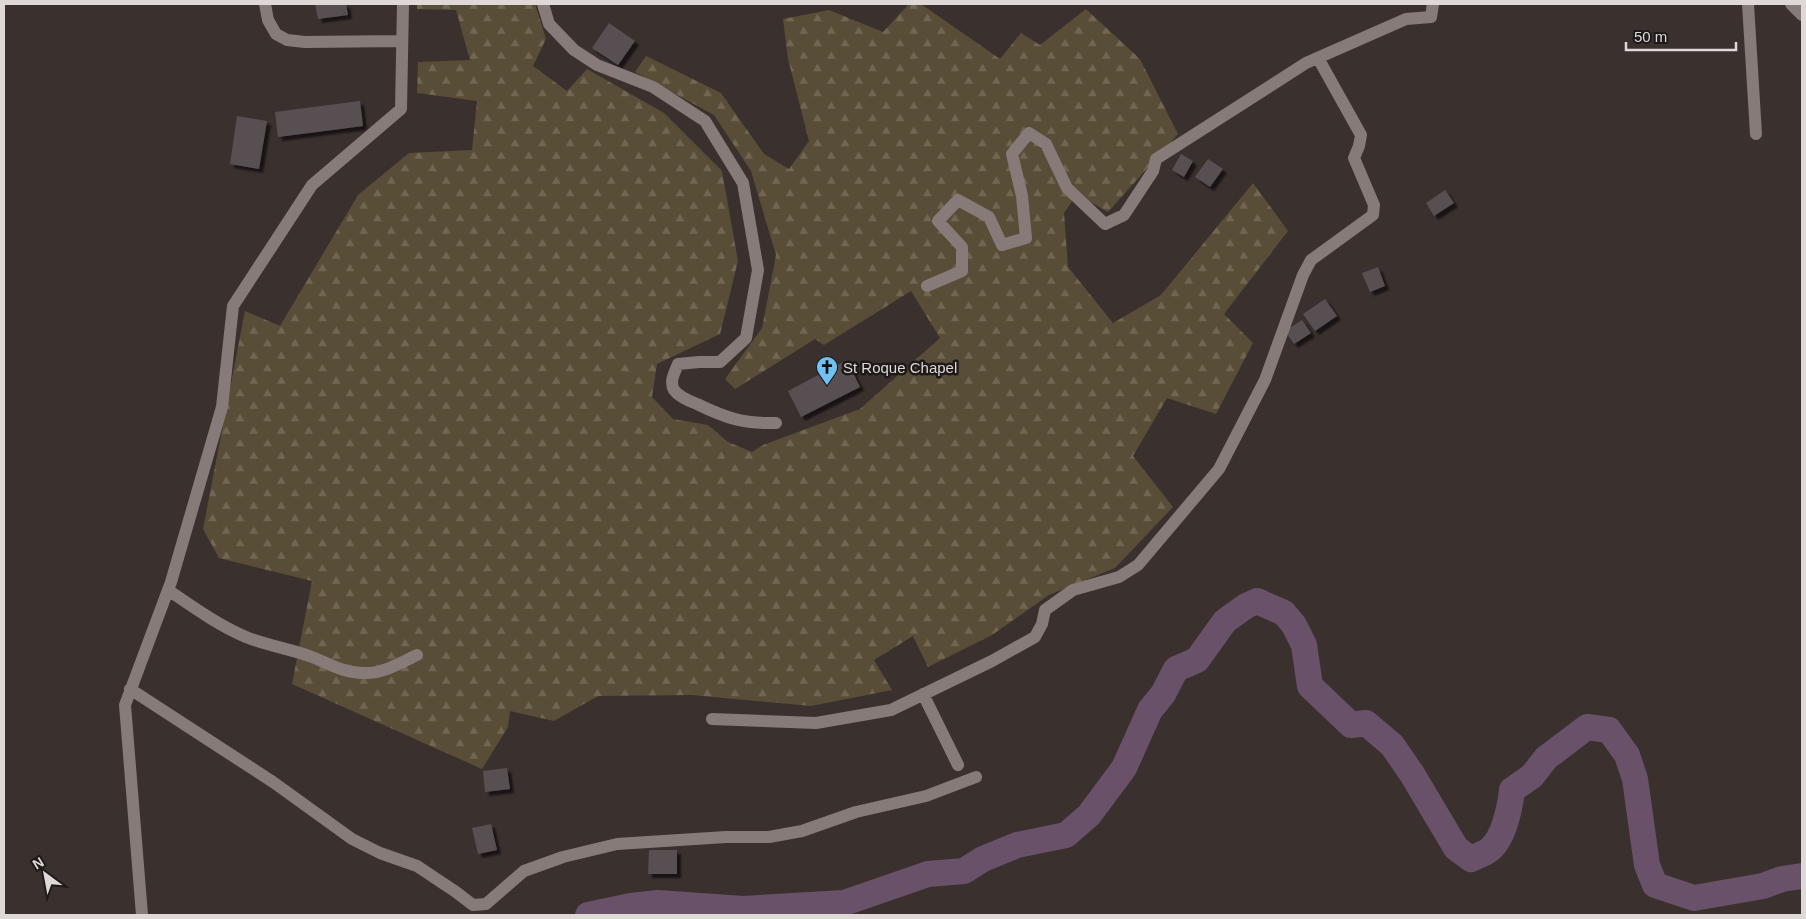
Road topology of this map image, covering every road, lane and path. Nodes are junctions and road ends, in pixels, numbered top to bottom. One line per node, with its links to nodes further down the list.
1 (265, 4): 8 (street)
2 (403, 4): 8 (street)
3 (543, 4): 12 (street)
4 (1432, 4): 9 (street)
5 (1748, 4): 10 (street)
6 (1791, 4): 7 (street)
7 (1802, 15)
8 (402, 41): 13 (street)
9 (1318, 58): 11 (street); 16 (street)
10 (1756, 134)
11 (927, 286)
12 (776, 423)
13 (168, 590): 14 (street); 15 (street)
14 (417, 656)
15 (130, 689): 19 (street); 20 (street)
16 (923, 694): 17 (street); 18 (street)
17 (712, 719)
18 (958, 765)
19 (976, 777)
20 (142, 915)

